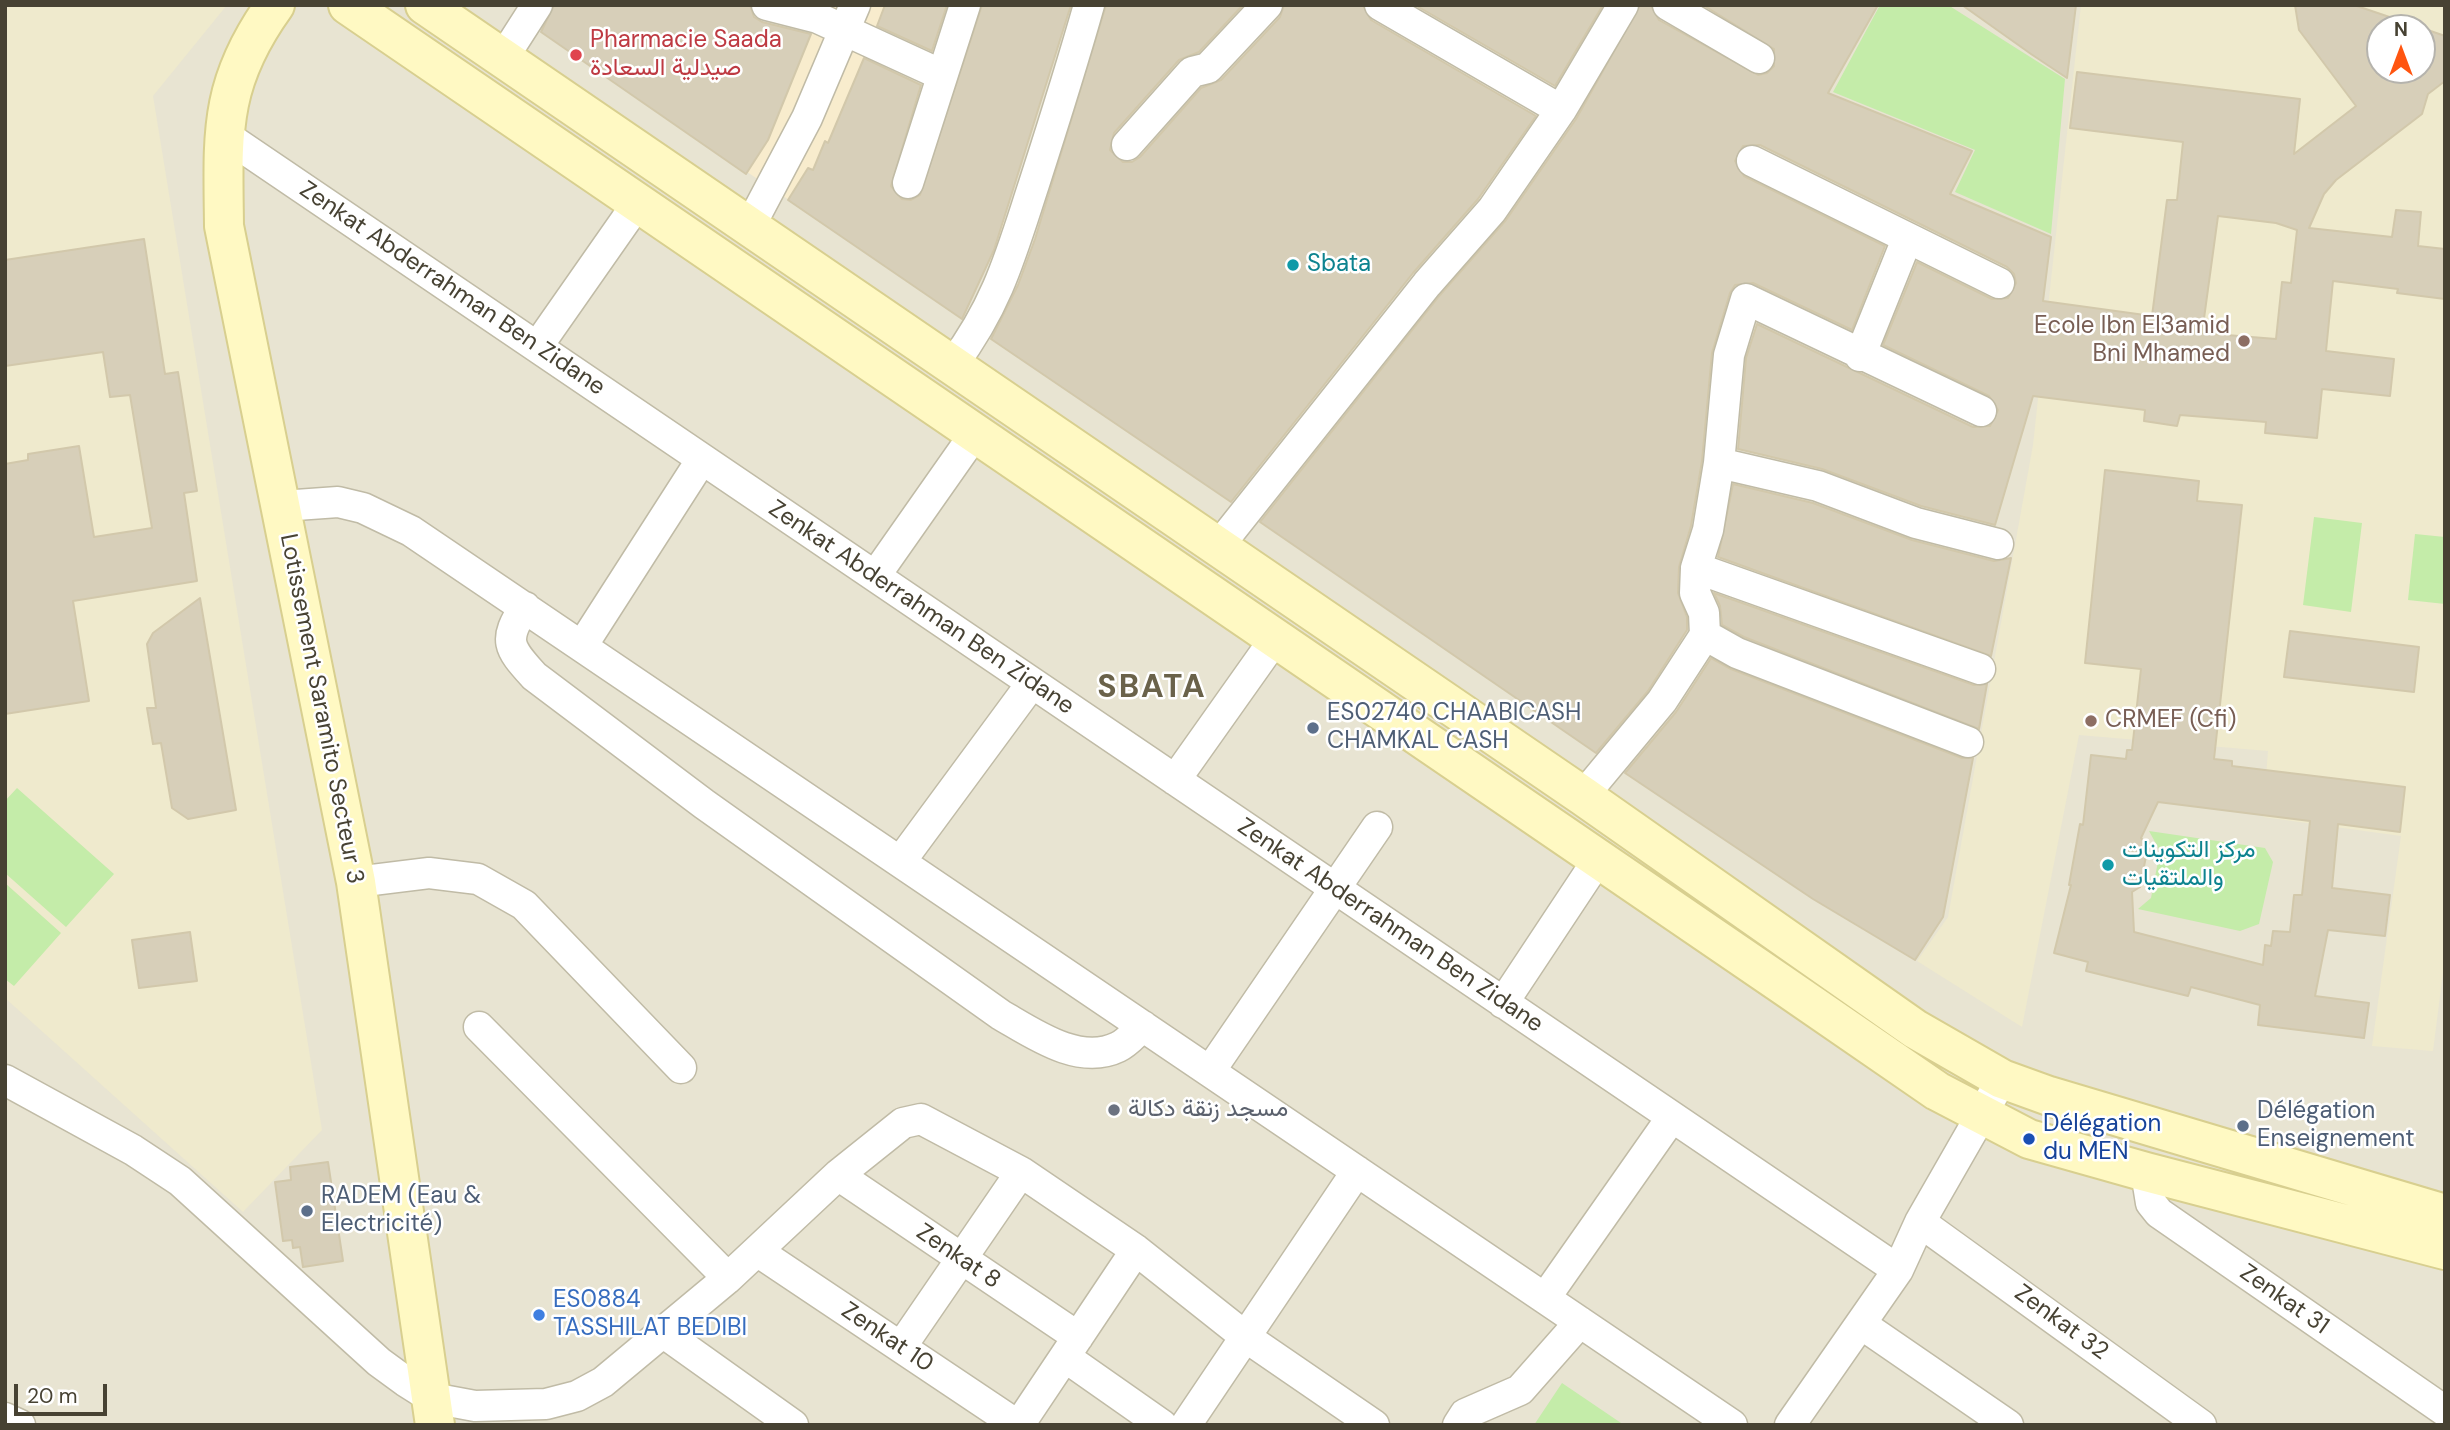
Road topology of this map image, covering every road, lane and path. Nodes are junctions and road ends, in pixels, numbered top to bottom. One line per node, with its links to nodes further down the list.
1 (275, 5): 17 (main road, Lotissement Saramito Secteur 3)
2 (348, 5): 21 (main road)
3 (425, 5): 13 (main road)
4 (537, 5): 13 (street)
5 (767, 5): 12 (street)
6 (965, 5): 15 (street)
7 (1089, 5): 27 (street)
8 (1267, 5): 18 (street)
9 (1380, 5): 16 (street)
10 (1623, 5): 16 (street)
11 (1668, 5): 14 (street)
12 (850, 18): 15 (street); 22 (street)
13 (503, 58): 22 (main road)
14 (1759, 58)
15 (942, 75): 20 (street)
16 (1561, 110): 34 (street)
17 (223, 134): 25 (street, Zenkat Abderrahman Ben Zidane); 32 (main road, Lotissement Saramito Secteur 3)
18 (1127, 145)
19 (1752, 160): 23 (street)
20 (908, 183)
21 (637, 204): 25 (street); 29 (main road)
22 (750, 226): 27 (main road)
23 (1907, 239): 24 (street); 26 (street)
24 (1998, 283)
25 (537, 347): 30 (street, Zenkat Abderrahman Ben Zidane)
26 (1860, 356): 28 (street); 31 (street)
27 (953, 364): 34 (main road)
28 (1980, 411)
29 (974, 435): 36 (street); 39 (main road)
30 (702, 459): 36 (street, Zenkat Abderrahman Ben Zidane); 40 (street)
31 (1719, 463): 33 (street); 35 (street)
32 (282, 506): 37 (street); 49 (main road, Lotissement Saramito Secteur 3)
33 (1998, 544)
34 (1217, 548): 45 (main road)
35 (1696, 569): 38 (street); 41 (street)
36 (875, 576): 42 (street, Zenkat Abderrahman Ben Zidane)
37 (525, 607): 40 (street); 52 (street)
38 (1705, 635): 43 (street); 45 (street)
39 (1277, 636): 44 (street); 47 (main road)
40 (582, 646): 48 (street)
41 (1980, 668)
42 (1032, 683): 44 (street, Zenkat Abderrahman Ben Zidane); 48 (street)
43 (1968, 743)
44 (1175, 780): 50 (street, Zenkat Abderrahman Ben Zidane)
45 (1583, 796): 56 (main road)
46 (1377, 827): 50 (street)
47 (1599, 858): 51 (street); 59 (main road)
48 (900, 862): 52 (street)
49 (356, 881): 54 (street); 79 (main road, Lotissement Saramito Secteur 3)
50 (1336, 888): 51 (street, Zenkat Abderrahman Ben Zidane); 55 (street)
51 (1503, 1003): 58 (street, Zenkat Abderrahman Ben Zidane)
52 (1143, 1026): 55 (street)
53 (479, 1027): 71 (street)
54 (681, 1068)
55 (1210, 1071): 60 (street)
56 (2002, 1079): 59 (street); 64 (main road)
57 (5, 1080): 79 (street)
58 (1672, 1117): 70 (street, Zenkat Abderrahman Ben Zidane); 72 (street)
59 (1982, 1117): 62 (main road); 65 (street)
60 (1357, 1171): 72 (street); 76 (street)
61 (1021, 1172): 63 (street); 66 (street); 69 (street)
62 (2146, 1172): 67 (main road); 80 (street, Zenkat 31)
63 (838, 1175): 68 (street); 69 (street, Zenkat 8)
64 (2445, 1214)
65 (1920, 1222): 70 (street); 92 (street, Zenkat 32)
66 (1136, 1250): 76 (street); 77 (street)
67 (2445, 1250)
68 (757, 1251): 71 (street); 78 (street, Zenkat 10)
69 (961, 1259): 77 (street, Zenkat 8); 78 (street)
70 (1898, 1270): 74 (street)
71 (728, 1278): 75 (street)
72 (1545, 1298): 73 (street)
73 (1580, 1322): 88 (street); 89 (street)
74 (1861, 1324): 90 (street); 91 (street)
75 (664, 1333): 79 (street); 83 (street)
76 (1247, 1338): 86 (street); 87 (street)
77 (1071, 1347): 84 (street); 85 (street, Zenkat 8)
78 (901, 1348): 84 (street, Zenkat 10)
79 (433, 1411)
80 (2445, 1411)
81 (5, 1418): 82 (street)
82 (20, 1425)
83 (793, 1425)
84 (1018, 1425)
85 (1162, 1425)
86 (1186, 1425)
87 (1374, 1425)
88 (1458, 1425)
89 (1732, 1425)
90 (1790, 1425)
91 (2008, 1425)
92 (2202, 1425)

